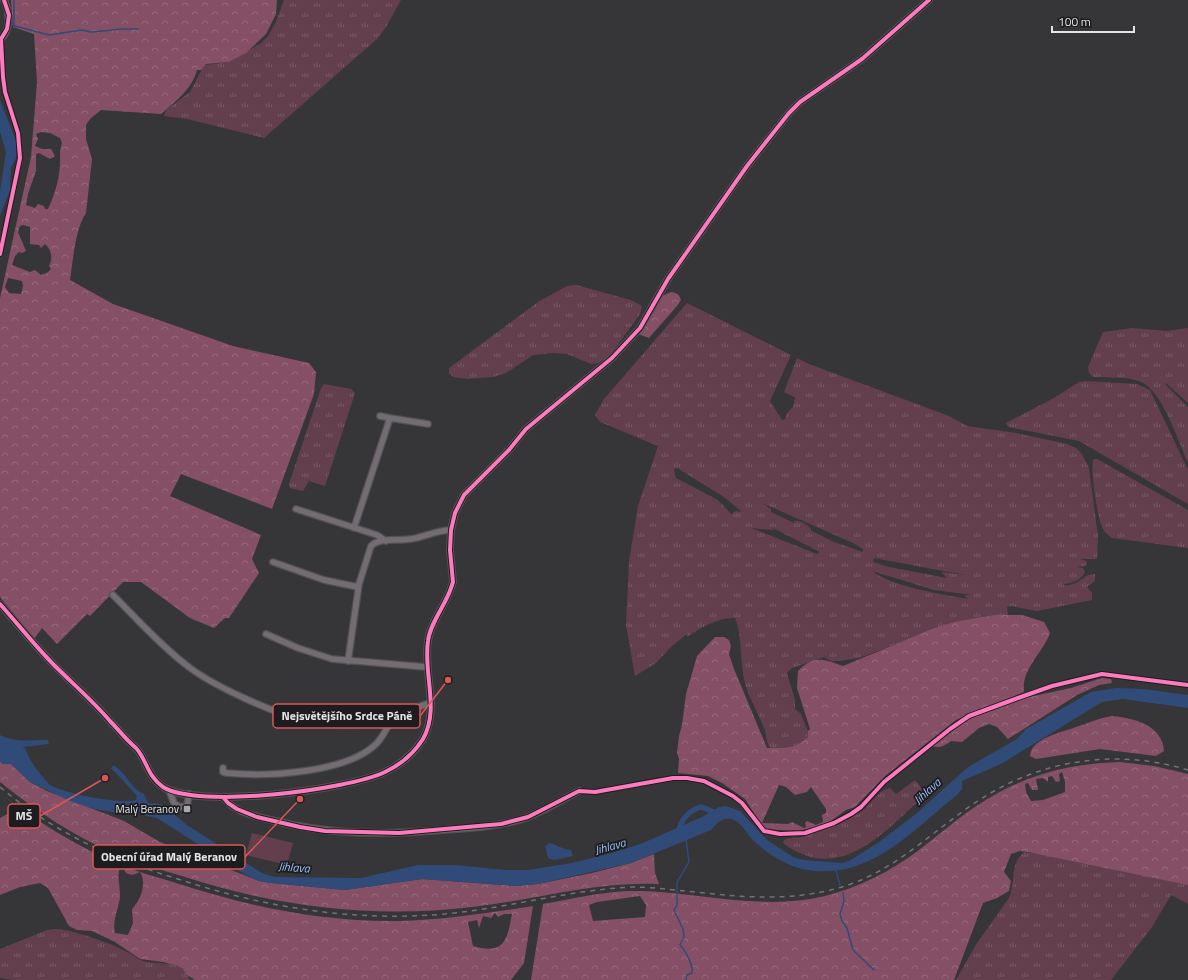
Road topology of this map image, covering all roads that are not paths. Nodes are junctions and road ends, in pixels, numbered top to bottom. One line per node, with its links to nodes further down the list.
1 (4, 0): 3 (street)
2 (929, 0): 9 (street)
3 (0, 40)
4 (380, 416): 5 (street)
5 (390, 418): 6 (street); 8 (street)
6 (428, 424)
7 (296, 509): 8 (street)
8 (354, 528): 10 (street)
9 (451, 530): 10 (street); 17 (street)
10 (386, 541): 12 (street)
11 (273, 562): 12 (street)
12 (358, 587): 16 (street)
13 (112, 595): 19 (street)
14 (0, 604): 21 (street)
15 (266, 634): 16 (street)
16 (348, 661): 17 (street)
17 (426, 667): 18 (street)
18 (431, 703): 19 (street); 24 (street)
19 (392, 719): 20 (street)
20 (223, 768)
21 (169, 790): 23 (street); 23 (street)
22 (579, 791): 24 (street)
23 (189, 794): 24 (street)
24 (223, 797)

